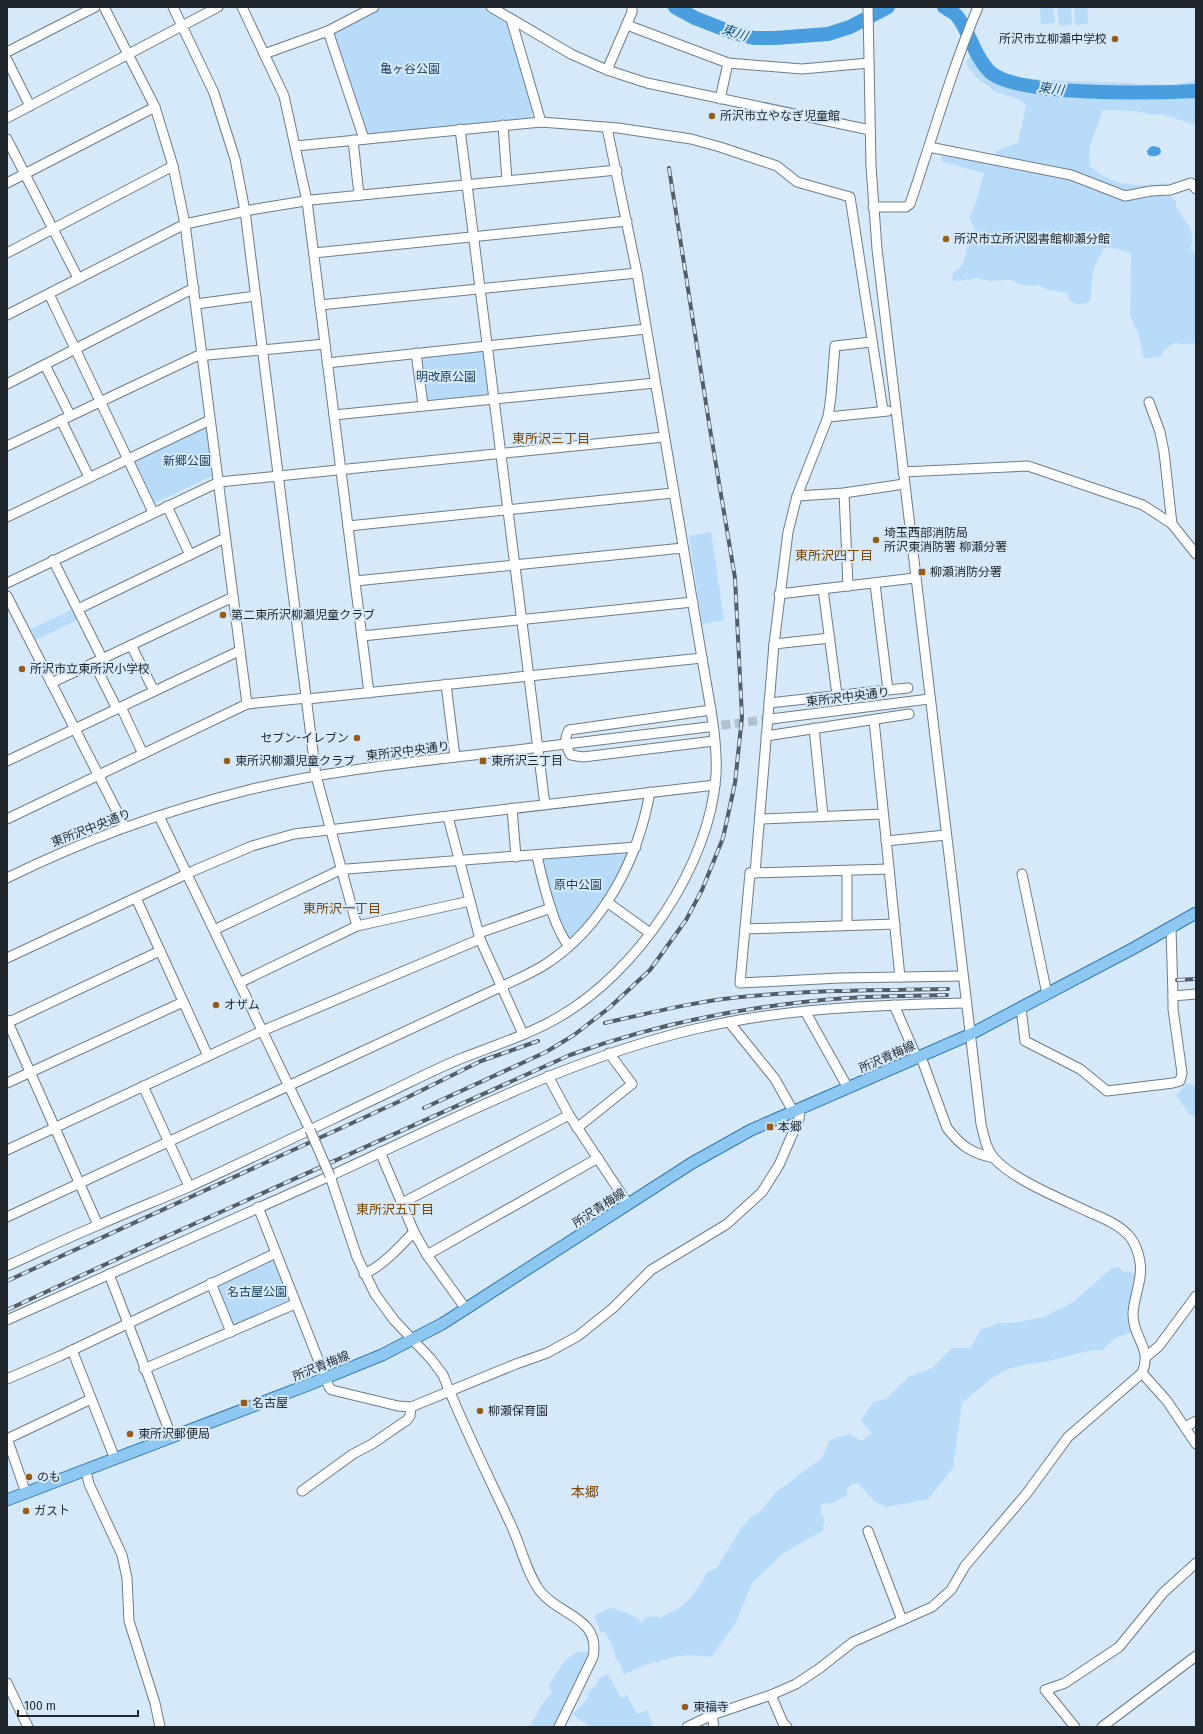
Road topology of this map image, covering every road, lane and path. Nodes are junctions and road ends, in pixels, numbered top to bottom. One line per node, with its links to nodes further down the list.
1 (95, 7): 15 (street)
2 (104, 7): 17 (street)
3 (173, 7): 13 (street)
4 (218, 7): 13 (street)
5 (242, 7): 16 (street)
6 (374, 7): 14 (street)
7 (491, 7): 11 (street)
8 (632, 7): 12 (street)
9 (868, 7): 20 (street)
10 (978, 7): 35 (street)
11 (511, 19): 21 (street); 26 (street)
12 (627, 24): 19 (street); 21 (street)
13 (183, 26): 17 (street); 46 (street)
14 (328, 31): 16 (street); 32 (street)
15 (7, 52)
16 (264, 54): 34 (street)
17 (129, 55): 23 (street); 24 (street)
18 (7, 60): 23 (street)
19 (728, 63): 20 (street); 22 (street)
20 (869, 63): 30 (street)
21 (607, 70): 22 (street)
22 (720, 99): 30 (street)
23 (30, 106): 25 (street)
24 (155, 107): 36 (street); 38 (street)
25 (7, 118)
26 (541, 122): 27 (street); 28 (street)
27 (503, 125): 29 (street); 39 (street)
28 (607, 128): 37 (street); 63 (street)
29 (460, 129): 32 (street); 42 (street)
30 (870, 130): 45 (street)
31 (7, 139): 38 (street)
32 (364, 139): 33 (street)
33 (353, 140): 34 (street); 43 (street)
34 (296, 146): 44 (street)
35 (929, 147): 41 (street); 45 (street)
36 (173, 166): 48 (street); 49 (street)
37 (616, 170): 39 (street); 47 (street)
38 (25, 174): 40 (street); 49 (street)
39 (508, 181): 42 (street)
40 (7, 183)
41 (1194, 183)
42 (467, 185): 43 (street); 50 (street)
43 (359, 195): 44 (street)
44 (307, 201): 46 (street); 52 (street)
45 (873, 207): 78 (street)
46 (246, 211): 48 (street); 58 (street)
47 (627, 221): 50 (street); 53 (street)
48 (185, 224): 54 (street); 55 (street)
49 (53, 230): 51 (street); 54 (street)
50 (472, 236): 52 (street); 56 (street)
51 (7, 253)
52 (314, 253): 60 (street)
53 (636, 273): 56 (street); 62 (street)
54 (78, 278): 57 (street)
55 (194, 288): 59 (street); 66 (street)
56 (480, 290): 60 (street); 65 (street)
57 (49, 294): 61 (street); 66 (street)
58 (256, 296): 59 (street); 67 (street)
59 (196, 304): 69 (street)
60 (320, 305): 64 (street)
61 (7, 315)
62 (646, 329): 65 (street); 72 (street)
63 (871, 342): 79 (street); 82 (street)
64 (324, 344): 67 (street); 70 (street)
65 (487, 346): 68 (street); 74 (street)
66 (75, 350): 71 (street); 75 (street)
67 (263, 350): 69 (street); 91 (street)
68 (416, 353): 70 (street); 77 (street)
69 (202, 356): 75 (street); 84 (street)
70 (327, 363): 80 (street)
71 (45, 365): 73 (street); 81 (street)
72 (655, 383): 74 (street); 85 (street)
73 (7, 384)
74 (493, 400): 77 (street); 87 (street)
75 (101, 402): 81 (street); 88 (street)
76 (1150, 402): 102 (street)
77 (423, 405): 80 (street)
78 (895, 410): 79 (street); 90 (street)
79 (882, 412): 82 (street)
80 (334, 415): 89 (street)
81 (70, 416): 83 (street)
82 (828, 417): 97 (street)
83 (61, 420): 86 (street); 92 (street)
84 (210, 420): 88 (street); 93 (street)
85 (664, 437): 87 (street); 95 (street)
86 (7, 446)
87 (501, 454): 89 (street); 99 (street)
88 (128, 459): 92 (street); 100 (street)
89 (341, 469): 91 (street); 103 (street)
90 (903, 472): 94 (street); 102 (street)
91 (278, 476): 93 (street); 137 (street)
92 (89, 477): 101 (street)
93 (219, 482): 98 (street); 104 (street)
94 (904, 484): 96 (street); 110 (street)
95 (674, 493): 99 (street); 105 (street)
96 (844, 493): 97 (street); 114 (street)
97 (797, 496): 116 (street)
98 (167, 506): 100 (street); 107 (street)
99 (508, 511): 103 (street); 109 (street)
100 (153, 512): 108 (street)
101 (7, 517)
102 (1172, 524): 106 (street)
103 (348, 526): 111 (street)
104 (225, 538): 107 (street); 118 (street)
105 (683, 548): 109 (street); 119 (street)
106 (1196, 554)
107 (190, 555): 120 (street)
108 (53, 560): 112 (street); 120 (street)
109 (515, 565): 111 (street); 121 (street)
110 (915, 578): 113 (street); 138 (street)
111 (355, 581): 122 (street)
112 (7, 583)
113 (875, 584): 114 (street); 133 (street)
114 (848, 586): 115 (street)
115 (823, 589): 116 (street); 123 (street)
116 (779, 594): 125 (street)
117 (7, 596): 130 (street)
118 (233, 596): 124 (street); 126 (street)
119 (692, 602): 121 (street); 127 (street)
120 (78, 609): 128 (street)
121 (521, 620): 122 (street); 129 (street)
122 (362, 636): 135 (street)
123 (830, 638): 125 (street); 136 (street)
124 (131, 644): 128 (street); 134 (street)
125 (774, 644): 139 (street)
126 (239, 651): 134 (street); 140 (street)
127 (702, 658): 129 (street); 142 (street)
128 (98, 660): 130 (street); 141 (street)
129 (529, 675): 131 (street); 152 (street)
130 (51, 683): 147 (street)
131 (446, 684): 135 (street); 154 (street)
132 (908, 688): 133 (street)
133 (888, 690): 136 (street)
134 (154, 691): 141 (street)
135 (368, 693): 137 (street)
136 (837, 695): 139 (street)
137 (307, 699): 140 (street); 157 (street)
138 (929, 699): 144 (street, 東所沢中央通り); 170 (street)
139 (769, 703): 149 (street)
140 (247, 704): 153 (street)
141 (119, 708): 147 (street); 153 (street)
142 (711, 710): 150 (street); 151 (street)
143 (909, 714): 145 (street)
144 (771, 719)
145 (874, 720): 148 (street); 162 (street)
146 (708, 727): 151 (street, 東所沢中央通り)
147 (74, 728): 155 (street); 156 (street)
148 (814, 728): 149 (street); 164 (street)
149 (766, 736): 167 (street)
150 (714, 742): 151 (street); 158 (street)
151 (566, 744): 152 (street, 東所沢中央通り)
152 (538, 748): 154 (street, 東所沢中央通り); 160 (street)
153 (143, 754): 156 (street)
154 (455, 757): 157 (street, 東所沢中央通り)
155 (7, 761)
156 (98, 775): 166 (street); 168 (street)
157 (316, 776): 163 (street, 東所沢中央通り); 169 (street)
158 (715, 785): 159 (street); 194 (street)
159 (650, 792): 160 (street); 172 (street)
160 (545, 805): 161 (street)
161 (512, 808): 165 (street); 174 (street)
162 (883, 814): 164 (street); 171 (street)
163 (159, 816): 168 (street, 東所沢中央通り); 180 (street)
164 (823, 816): 167 (street)
165 (448, 817): 169 (street); 175 (street)
166 (7, 819)
167 (760, 819): 179 (street)
168 (125, 827): 182 (street, 東所沢中央通り)
169 (330, 828): 177 (street); 180 (street)
170 (946, 835): 171 (street); 199 (street)
171 (886, 841): 176 (street)
172 (636, 847): 173 (street); 185 (street)
173 (537, 856): 174 (street); 186 (street)
174 (516, 857): 175 (street)
175 (460, 861): 177 (street); 184 (street)
176 (889, 869): 178 (street); 188 (street)
177 (342, 870): 190 (street); 192 (street)
178 (847, 871): 179 (street); 189 (street)
179 (755, 873): 193 (street)
180 (187, 874): 183 (street); 192 (street)
181 (1022, 874): 203 (street)
182 (7, 878)
183 (136, 898): 197 (street); 198 (street)
184 (470, 901): 190 (street); 195 (street)
185 (607, 902): 194 (street); 196 (street)
186 (551, 908): 195 (street); 196 (street)
187 (1196, 913): 191 (main road, 所沢青梅線)
188 (895, 924): 189 (street); 200 (street)
189 (847, 925): 193 (street)
190 (357, 926): 201 (street)
191 (1171, 929): 203 (main road, 所沢青梅線); 205 (street)
192 (214, 930): 201 (street)
193 (745, 930): 200 (street)
194 (650, 933): 214 (street)
195 (479, 936): 202 (street); 213 (street)
196 (569, 946): 202 (street)
197 (160, 951): 206 (street); 211 (street)
198 (7, 958)
199 (962, 976): 200 (street); 207 (street)
200 (900, 977)
201 (239, 983): 213 (street)
202 (501, 987): 214 (street); 223 (street)
203 (1047, 994): 209 (main road, 所沢青梅線)
204 (1196, 994): 205 (street)
205 (1173, 996): 209 (street)
206 (183, 1002): 217 (street); 219 (street)
207 (965, 1003): 208 (street); 215 (street)
208 (894, 1005): 210 (street); 218 (street)
209 (1021, 1008): 215 (main road, 所沢青梅線)
210 (805, 1011): 212 (street); 224 (street)
211 (7, 1022): 219 (street)
212 (729, 1022): 216 (street); 225 (street)
213 (262, 1031): 217 (street); 223 (street)
214 (523, 1034): 229 (street)
215 (969, 1035): 218 (main road, 所沢青梅線); 234 (street)
216 (609, 1053): 220 (street); 228 (street)
217 (208, 1056): 222 (street)
218 (919, 1058): 224 (main road, 所沢青梅線); 234 (street)
219 (30, 1072): 221 (street); 227 (street)
220 (548, 1076): 226 (street); 232 (street)
221 (7, 1083)
222 (143, 1086): 227 (street); 230 (street)
223 (289, 1087): 229 (street); 230 (street)
224 (848, 1088): 225 (main road, 所沢青梅線)
225 (796, 1109): 239 (main road, 所沢青梅線); 263 (street)
226 (569, 1116): 228 (street); 238 (street)
227 (56, 1128): 231 (street); 236 (street)
228 (577, 1128): 233 (street)
229 (310, 1130): 235 (street, bridge); 237 (street)
230 (168, 1143): 236 (street); 237 (street)
231 (7, 1150)
232 (380, 1152): 235 (street); 238 (street)
233 (598, 1158): 239 (street); 245 (street)
234 (994, 1158): 258 (street)
235 (330, 1176): 240 (street); 248 (street)
236 (81, 1184): 241 (street); 242 (street)
237 (189, 1186): 242 (street)
238 (402, 1203): 243 (street)
239 (628, 1204): 252 (main road, 所沢青梅線)
240 (258, 1207): 244 (street); 247 (street)
241 (7, 1217)
242 (98, 1225): 246 (street)
243 (414, 1232): 245 (street); 248 (street)
244 (276, 1253): 249 (street); 251 (street)
245 (427, 1255): 252 (street)
246 (7, 1266)
247 (109, 1274): 253 (street); 254 (street)
248 (364, 1274): 256 (street)
249 (211, 1283): 254 (street); 255 (street)
250 (1196, 1296): 258 (street)
251 (295, 1304): 255 (street); 262 (street)
252 (466, 1309): 256 (main road, 所沢青梅線)
253 (7, 1320)
254 (127, 1324): 257 (street); 259 (street)
255 (231, 1332): 259 (street)
256 (414, 1339): 262 (main road, 所沢青梅線); 263 (street)
257 (72, 1350): 261 (street); 264 (street)
258 (1146, 1356): 260 (street)
259 (144, 1369): 268 (street)
260 (1142, 1373): 267 (street); 278 (street)
261 (7, 1379)
262 (325, 1379): 265 (street); 268 (main road, 所沢青梅線)
263 (449, 1391): 265 (street); 285 (street)
264 (91, 1399): 269 (street); 271 (street)
265 (412, 1407): 273 (street)
266 (1196, 1421): 267 (street)
267 (1185, 1427): 270 (street)
268 (172, 1438): 271 (main road, 所沢青梅線)
269 (7, 1439): 274 (street)
270 (1196, 1444)
271 (115, 1459): 272 (main road, 所沢青梅線)
272 (86, 1470): 274 (main road, 所沢青梅線); 284 (street)
273 (302, 1491)
274 (26, 1493): 275 (main road, 所沢青梅線)
275 (7, 1500)
276 (868, 1531): 278 (street)
277 (1196, 1563): 289 (street)
278 (902, 1620): 281 (street)
279 (1196, 1656): 290 (street)
280 (7, 1683): 283 (street)
281 (771, 1695): 282 (street); 288 (street)
282 (712, 1715): 286 (street); 287 (street)
283 (28, 1727)
284 (160, 1727)
285 (560, 1727)
286 (687, 1727)
287 (714, 1727)
288 (787, 1727)
289 (1075, 1727)
290 (1102, 1727)

